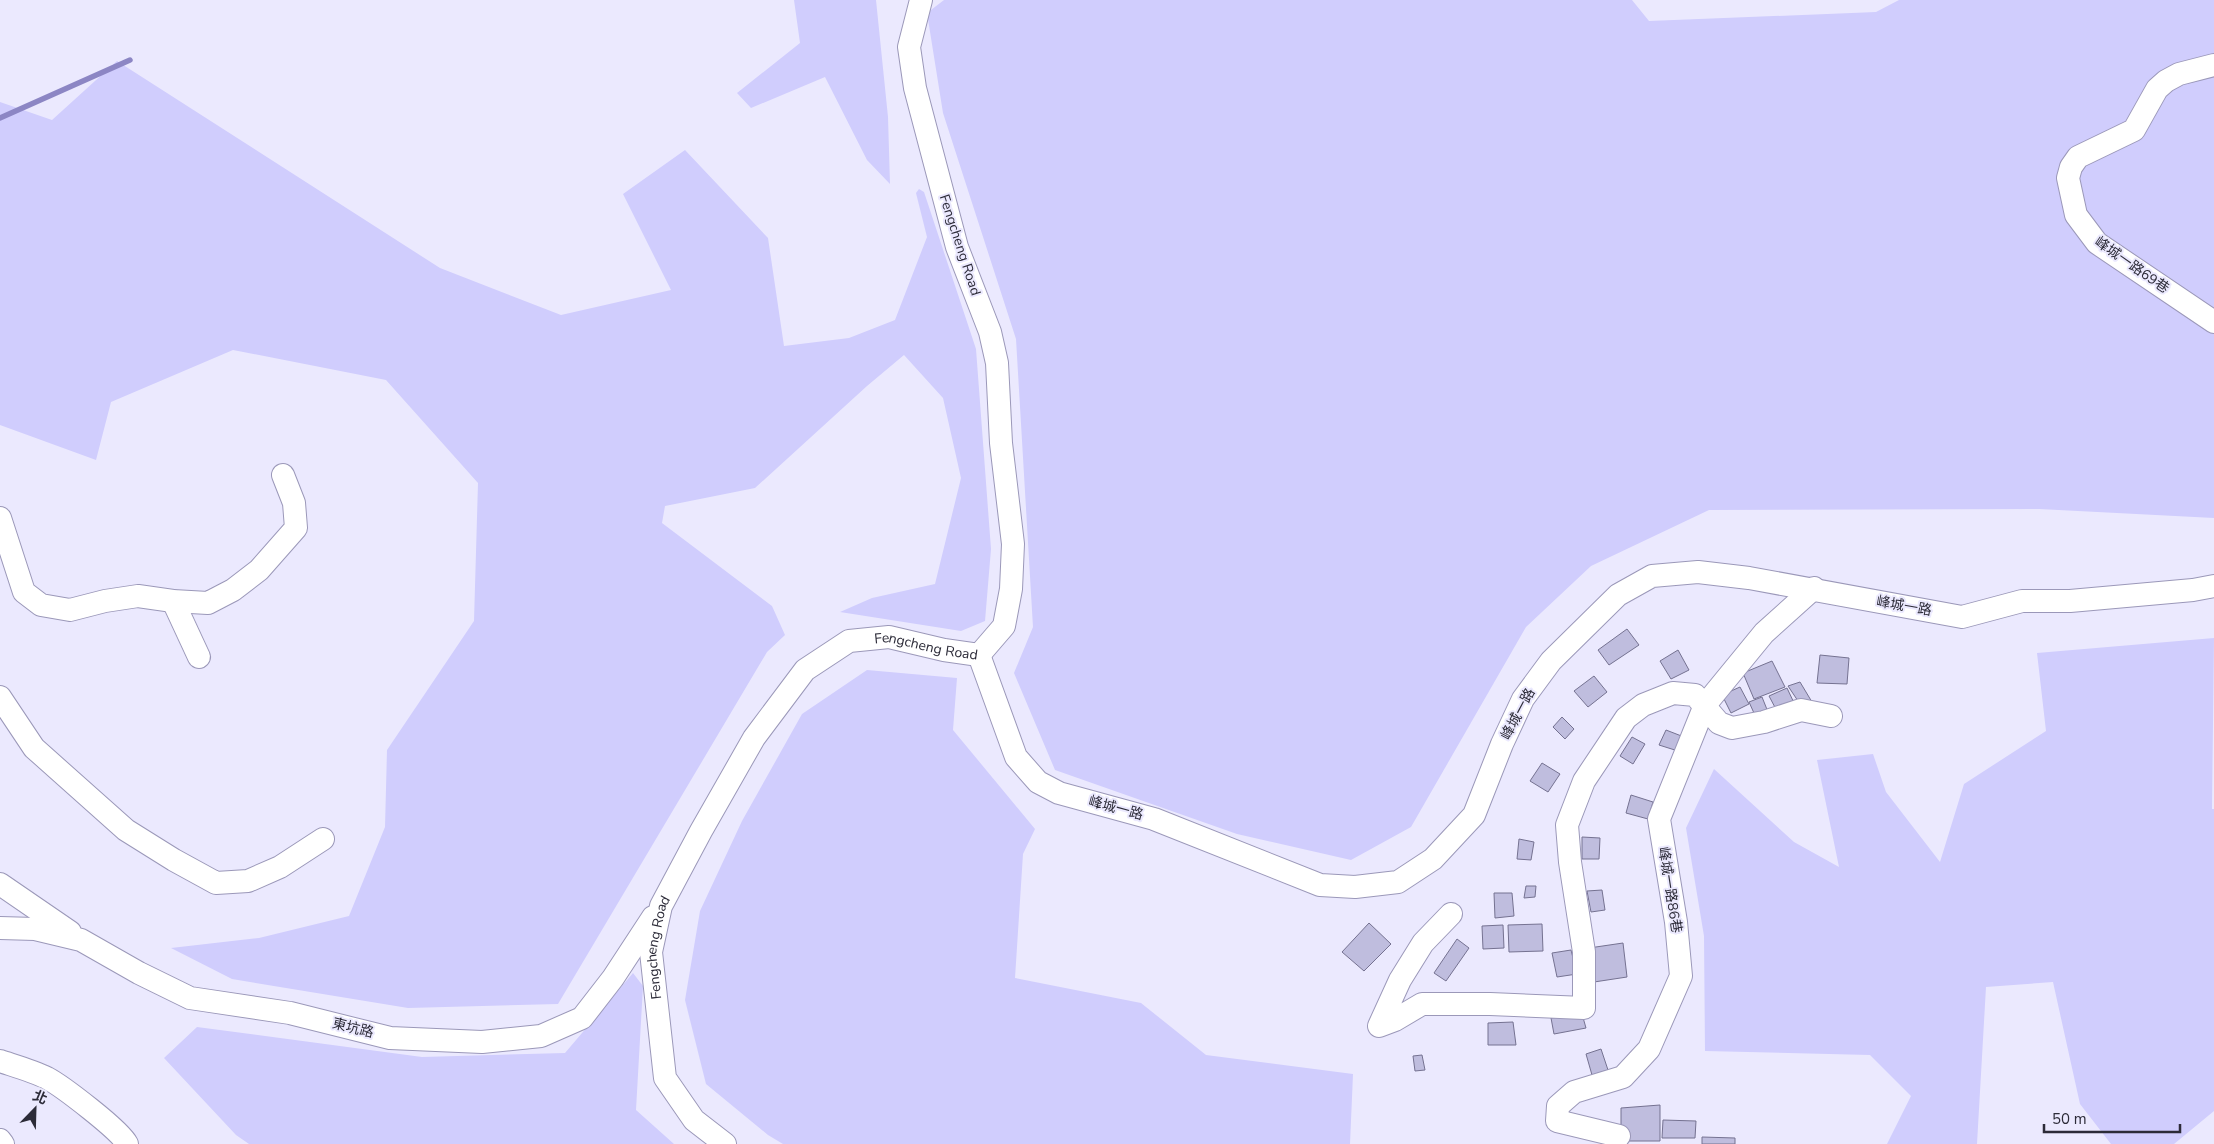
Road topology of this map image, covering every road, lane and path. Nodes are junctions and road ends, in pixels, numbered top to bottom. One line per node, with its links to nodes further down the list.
1 (921, 0): 9 (street, Fengcheng Road)
2 (2214, 65): 3 (street, 峰城一路69巷)
3 (2214, 322)
4 (283, 474): 8 (street)
5 (0, 518): 8 (street)
6 (2214, 586): 7 (street, 峰城一路)
7 (1814, 588): 9 (street, 峰城一路); 12 (street, 峰城一路86巷)
8 (172, 601): 10 (street)
9 (979, 655): 16 (street, Fengcheng Road)
10 (199, 657)
11 (0, 696): 14 (street)
12 (1705, 705): 13 (street); 17 (street); 21 (street, 峰城一路86巷)
13 (1831, 716)
14 (323, 839)
15 (0, 884): 19 (street)
16 (661, 906): 19 (street, 東坑路); 25 (street, Fengcheng Road)
17 (1451, 914)
18 (0, 928): 19 (street, 東坑路)
19 (81, 940)
20 (0, 1061): 24 (street)
21 (1619, 1136)
22 (0, 1140): 23 (street)
23 (3, 1144)
24 (127, 1144)
25 (725, 1144)

